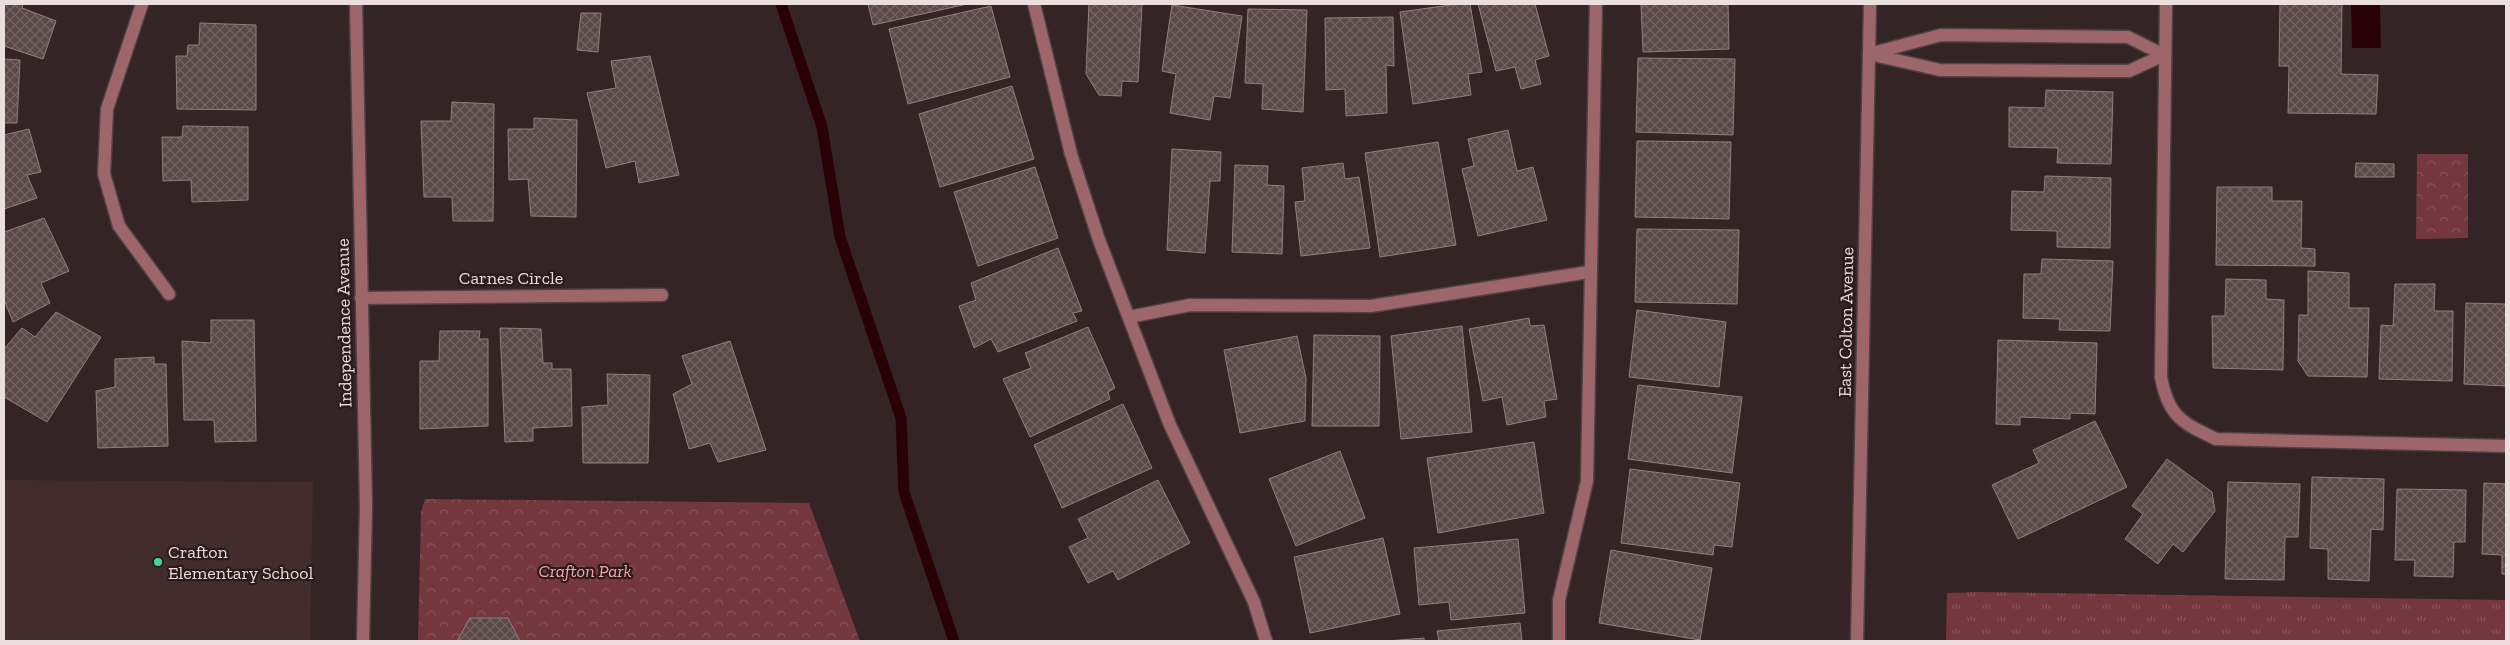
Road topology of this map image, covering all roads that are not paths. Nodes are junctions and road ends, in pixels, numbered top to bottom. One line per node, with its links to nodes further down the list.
1 (142, 4): 10 (street)
2 (356, 4): 12 (street, Independence Avenue)
3 (1034, 4): 13 (street)
4 (1596, 4): 9 (street)
5 (1870, 4): 7 (street, East Colton Avenue)
6 (2166, 4): 8 (street)
7 (1869, 54): 8 (street); 8 (street); 18 (street, East Colton Avenue)
8 (2164, 55): 14 (street)
9 (1589, 272): 13 (street); 17 (street)
10 (168, 294)
11 (662, 295): 12 (street, Carnes Circle)
12 (361, 298): 15 (street, Independence Avenue)
13 (1129, 317): 16 (street)
14 (2506, 446)
15 (363, 641)
16 (1266, 641)
17 (1559, 641)
18 (1858, 641)

